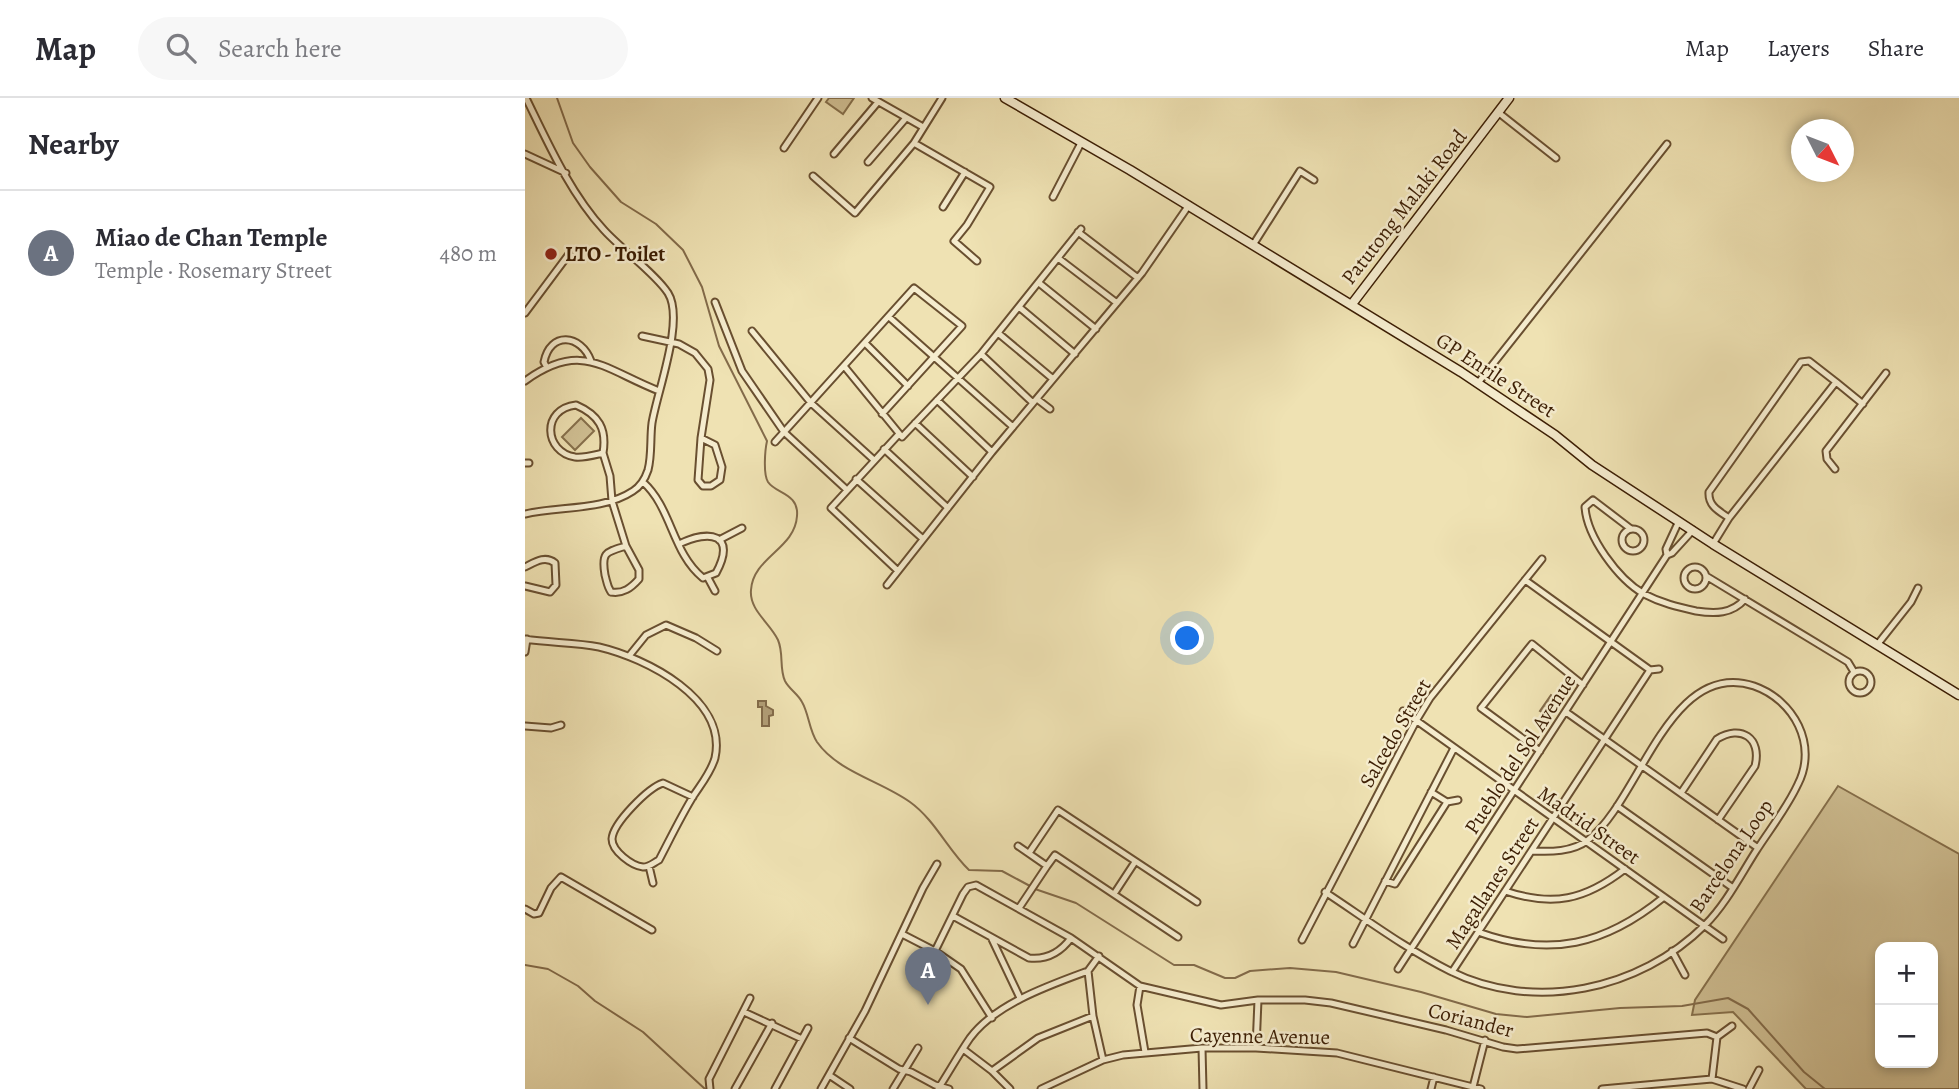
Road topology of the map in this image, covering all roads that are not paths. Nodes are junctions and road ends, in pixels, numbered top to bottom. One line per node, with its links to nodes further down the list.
1 (526, 98): 19 (street)
2 (818, 98): 13 (street)
3 (942, 98): 9 (street)
4 (1005, 98): 11 (street, GP Enrile Street)
5 (1509, 98): 7 (street, Patutong Malaki Road)
6 (875, 100): 8 (street); 14 (street)
7 (1499, 113): 16 (street); 33 (street, Patutong Malaki Road)
8 (906, 118): 9 (street); 17 (street)
9 (923, 127): 10 (street)
10 (915, 143): 18 (street); 20 (street)
11 (1081, 143): 22 (street); 23 (street, GP Enrile Street)
12 (1667, 144): 54 (street)
13 (784, 148)
14 (834, 153)
15 (525, 154): 19 (street)
16 (1556, 158)
17 (868, 162)
18 (965, 172): 24 (street); 28 (street)
19 (566, 173): 41 (street)
20 (813, 176)
21 (1314, 180): 25 (street)
22 (1053, 197)
23 (1189, 205): 25 (street, GP Enrile Street); 29 (street)
24 (943, 207)
25 (1253, 245): 33 (street, GP Enrile Street)
26 (569, 254): 35 (street)
27 (1058, 258): 29 (street); 30 (street); 32 (street)
28 (977, 261)
29 (1138, 278): 32 (street)
30 (1039, 282): 34 (street); 37 (street)
31 (715, 302): 67 (street)
32 (1117, 303): 37 (street)
33 (1352, 304): 54 (street, GP Enrile Street)
34 (1019, 307): 39 (street); 44 (street)
35 (525, 313)
36 (889, 317): 42 (street); 45 (street); 45 (street)
37 (1096, 329): 44 (street)
38 (752, 331): 59 (street)
39 (998, 333): 43 (street); 51 (street)
40 (642, 335): 41 (street)
41 (672, 341): 56 (street); 69 (street)
42 (865, 344): 48 (street); 55 (street)
43 (981, 354): 50 (street); 58 (street)
44 (1075, 354): 51 (street)
45 (935, 356): 50 (street); 55 (street)
46 (591, 361): 47 (street); 47 (street); 56 (street)
47 (545, 366): 52 (street)
48 (844, 366): 59 (street); 62 (street)
49 (1886, 373): 60 (street)
50 (959, 378): 57 (street); 66 (street)
51 (1053, 379): 58 (street)
52 (525, 381)
53 (1836, 382): 60 (street); 85 (street); 85 (street)
54 (1478, 383): 86 (street, GP Enrile Street)
55 (908, 386): 62 (street)
56 (659, 391): 80 (street)
57 (937, 400): 65 (street); 72 (street)
58 (1035, 401): 61 (street); 66 (street)
59 (811, 403): 67 (street); 74 (street)
60 (1863, 404): 75 (street)
61 (1050, 409)
62 (882, 415): 68 (street)
63 (607, 417): 64 (street)
64 (601, 421): 73 (street); 73 (street)
65 (915, 424): 68 (street); 78 (street)
66 (1013, 428): 72 (street)
67 (784, 432): 70 (street); 81 (street)
68 (899, 434): 71 (street)
69 (701, 438): 77 (street); 77 (street)
70 (775, 442)
71 (884, 449): 74 (street); 83 (street)
72 (992, 452): 78 (street)
73 (603, 453): 82 (street)
74 (874, 460): 79 (street)
75 (1835, 469)
76 (732, 472): 77 (street)
77 (722, 474)
78 (973, 477): 83 (street)
79 (856, 480): 81 (street); 90 (street)
80 (643, 482): 82 (street); 92 (street)
81 (847, 490): 98 (street)
82 (612, 500): 84 (street); 94 (street)
83 (948, 508): 90 (street)
84 (525, 514)
85 (1729, 518): 93 (street)
86 (1679, 521): 89 (street, GP Enrile Street); 95 (street, Pueblo del Sol Avenue)
87 (742, 528): 91 (street)
88 (1631, 529): 88 (street); 106 (street)
89 (1693, 530): 93 (street, GP Enrile Street); 95 (street, Pueblo del Sol Avenue)
90 (923, 539): 98 (street)
91 (719, 540): 92 (street); 100 (street)
92 (679, 544): 100 (street)
93 (1713, 544): 112 (street, GP Enrile Street)
94 (626, 546): 94 (street)
95 (1667, 555): 106 (street, Pueblo del Sol Avenue)
96 (1542, 559): 101 (street, Salcedo Street)
97 (525, 567): 103 (street)
98 (898, 571): 102 (street)
99 (1706, 576): 99 (street); 107 (street)
100 (709, 578): 105 (street)
101 (1525, 580): 110 (street); 125 (street, Salcedo Street)
102 (887, 585)
103 (525, 586)
104 (1919, 588): 112 (street)
105 (715, 591)
106 (1643, 593): 107 (street); 110 (street, Pueblo del Sol Avenue)
107 (1745, 599): 118 (street)
108 (1531, 635): 111 (street)
109 (526, 639): 114 (street); 115 (street)
110 (1610, 643): 117 (street); 119 (street, Pueblo del Sol Avenue)
111 (1532, 644): 119 (street); 121 (street)
112 (1877, 645): 120 (street, GP Enrile Street)
113 (717, 651): 115 (street)
114 (525, 652)
115 (629, 656): 135 (street)
116 (1659, 669): 117 (street)
117 (1650, 670): 128 (street, Magallanes Street)
118 (1854, 672): 118 (street)
119 (1583, 685): 124 (street, Pueblo del Sol Avenue)
120 (1959, 695)
121 (1481, 708): 122 (street); 130 (street)
122 (1471, 709)
123 (1403, 711): 125 (street, Madrid Street)
124 (1566, 712): 128 (street); 130 (street, Pueblo del Sol Avenue)
125 (1416, 720): 129 (street, Madrid Street); 155 (street, Salcedo Street)
126 (561, 724): 127 (street)
127 (525, 726)
128 (1605, 739): 131 (street); 139 (street, Magallanes Street)
129 (1454, 748): 132 (street, Madrid Street); 133 (street)
130 (1540, 751): 132 (street, Pueblo del Sol Avenue)
131 (1643, 766): 134 (street); 138 (street, Barcelona Loop); 143 (street, Barcelona Loop)
132 (1514, 791): 139 (street, Madrid Street); 173 (street, Pueblo del Sol Avenue)
133 (1431, 792): 137 (street); 151 (street)
134 (1681, 793): 140 (street); 140 (street)
135 (693, 797): 148 (street); 148 (street)
136 (1458, 800): 137 (street)
137 (1447, 802): 151 (street)
138 (1617, 806): 141 (street, Barcelona Loop); 153 (street)
139 (1553, 818): 141 (street, Madrid Street); 144 (street, Magallanes Street)
140 (1719, 820): 143 (street)
141 (1586, 842): 144 (street); 150 (street, Madrid Street)
142 (1018, 846): 145 (street)
143 (1758, 848): 153 (street, Barcelona Loop)
144 (1532, 850): 154 (street, Magallanes Street)
145 (1029, 853): 146 (street); 149 (street)
146 (1135, 862): 156 (street); 158 (street)
147 (937, 864): 166 (street)
148 (649, 866): 152 (street)
149 (1048, 866): 156 (street); 159 (street)
150 (1625, 869): 154 (street); 157 (street, Madrid Street)
151 (1385, 881): 162 (street)
152 (653, 883)
153 (1733, 888): 163 (street, Barcelona Loop)
154 (1505, 891): 165 (street, Magallanes Street)
155 (1325, 892): 162 (street, Barcelona Loop); 171 (street, Salcedo Street)
156 (1114, 894): 168 (street)
157 (1664, 897): 163 (street, Madrid Street); 165 (street)
158 (1197, 902)
159 (1019, 908): 161 (street); 169 (street)
160 (525, 909): 164 (street)
161 (953, 916): 167 (street); 174 (street)
162 (1365, 919): 172 (street); 173 (street, Barcelona Loop)
163 (1704, 926): 170 (street, Madrid Street); 175 (street, Barcelona Loop)
164 (652, 930)
165 (1478, 932): 179 (street, Magallanes Street)
166 (902, 934): 174 (street); 192 (street)
167 (991, 937): 169 (street); 183 (street)
168 (1178, 937)
169 (1071, 938): 176 (street)
170 (1723, 939)
171 (1302, 940)
172 (1353, 944)
173 (1411, 949): 177 (street, Pueblo del Sol Avenue); 179 (street, Barcelona Loop)
174 (935, 951): 187 (street)
175 (1672, 951): 179 (street, Barcelona Loop); 180 (street)
176 (1099, 956): 178 (street); 181 (street)
177 (1398, 970)
178 (1088, 971): 183 (street); 186 (street)
179 (1452, 972)
180 (1685, 975)
181 (1140, 986): 184 (street, Coriander); 199 (street)
182 (750, 998): 185 (street)
183 (1020, 998): 187 (street)
184 (1258, 1000): 194 (street, Coriander); 197 (street)
185 (744, 1012): 188 (street); 210 (street)
186 (1093, 1016): 200 (street); 203 (street)
187 (992, 1018): 198 (street)
188 (772, 1023): 193 (street); 211 (street)
189 (1732, 1026): 191 (street)
190 (808, 1028): 193 (street)
191 (1717, 1037): 194 (street, Coriander); 206 (street)
192 (849, 1038): 201 (street); 204 (street)
193 (802, 1039): 212 (street)
194 (1485, 1041): 207 (street)
195 (918, 1048): 201 (street)
196 (1202, 1048): 197 (street, Cayenne Avenue); 199 (street, Cayenne Avenue); 219 (street)
197 (1256, 1048): 205 (street, Cayenne Avenue)
198 (963, 1049): 203 (street); 208 (street)
199 (1145, 1052): 200 (street, Cayenne Avenue)
200 (1103, 1060): 218 (street, Cayenne Avenue)
201 (905, 1070): 208 (street); 215 (street)
202 (1759, 1070): 224 (street)
203 (992, 1071): 217 (street)
204 (829, 1075): 213 (street); 214 (street)
205 (1434, 1077): 207 (street, Cayenne Avenue); 220 (street)
206 (1711, 1079): 209 (street); 223 (street)
207 (1473, 1087): 221 (street, Cayenne Avenue)
208 (939, 1088): 216 (street)
209 (1634, 1088): 222 (street)
210 (710, 1089)
211 (735, 1089)
212 (775, 1089)
213 (821, 1089)
214 (850, 1089)
215 (893, 1089)
216 (949, 1089)
217 (1010, 1089)
218 (1041, 1089)
219 (1203, 1089)
220 (1431, 1089)
221 (1481, 1089)
222 (1602, 1089)
223 (1743, 1089)
224 (1749, 1089)

